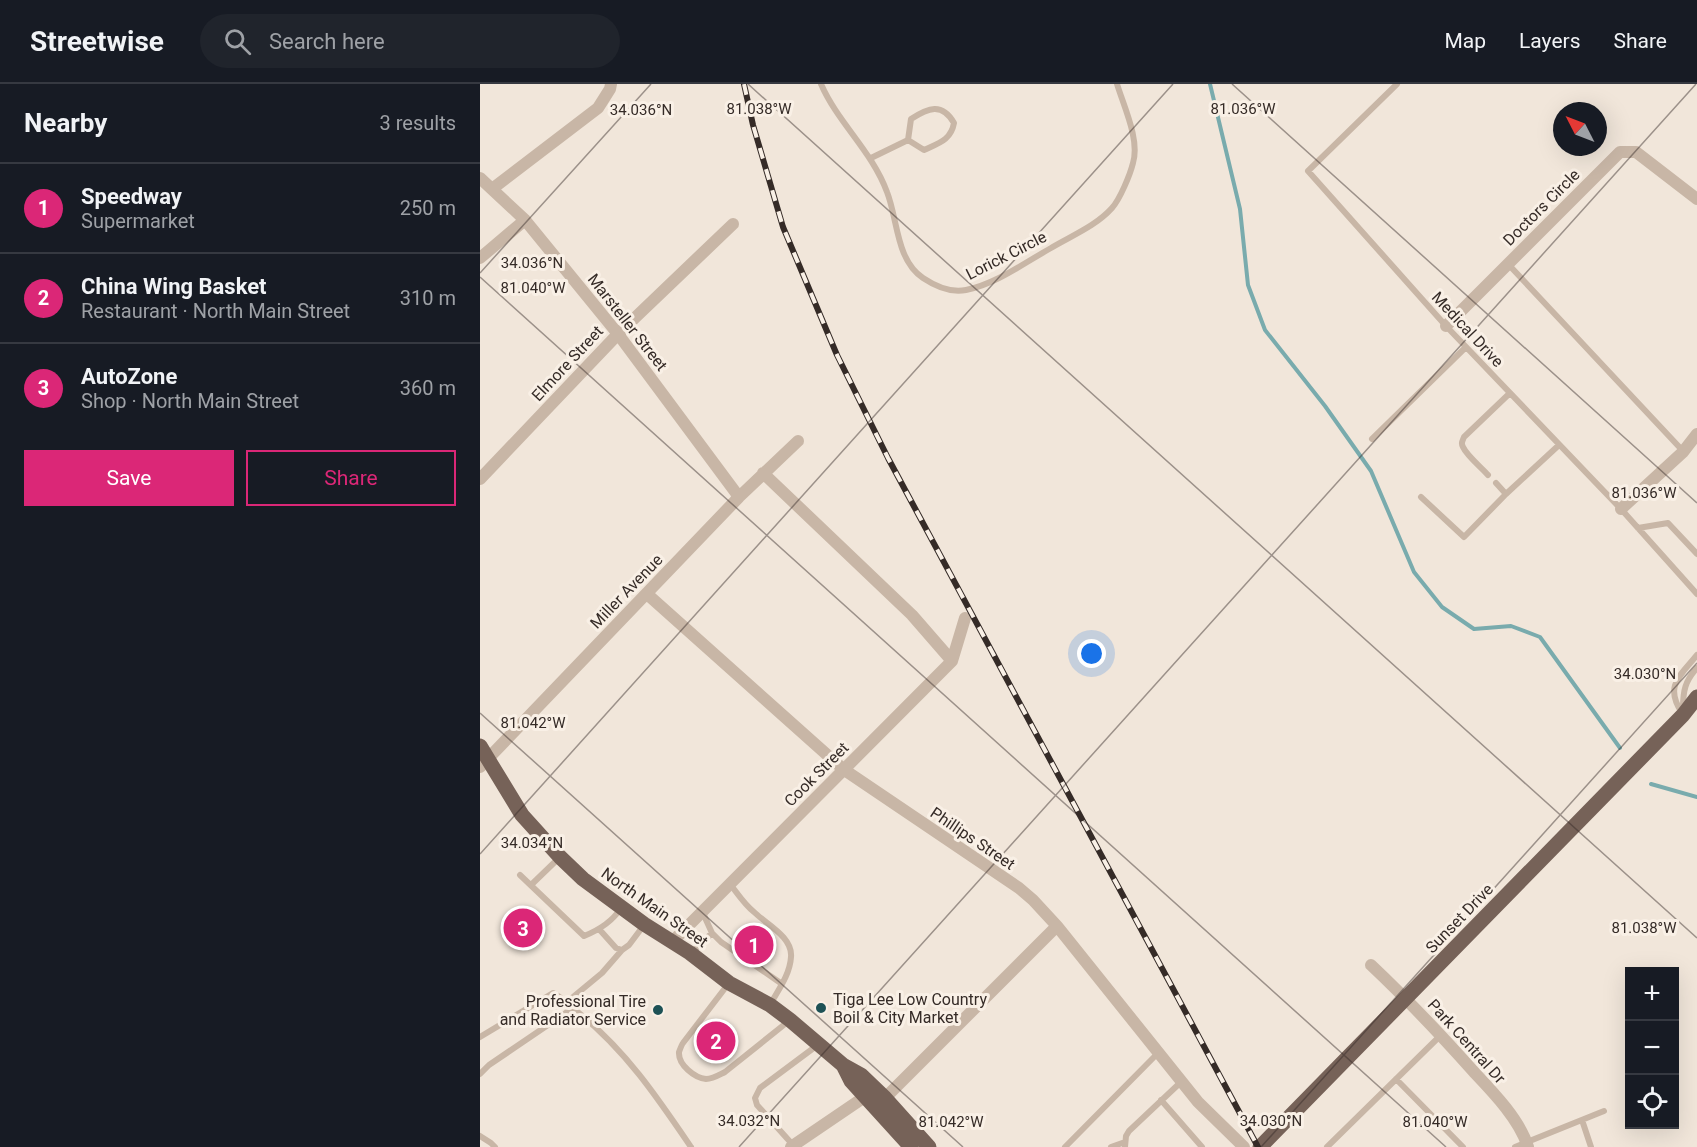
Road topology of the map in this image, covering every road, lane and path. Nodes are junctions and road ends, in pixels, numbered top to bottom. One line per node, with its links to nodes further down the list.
1 (611, 84): 7 (street)
2 (820, 84): 6 (lane, Lorick Circle)
3 (1117, 84): 6 (lane, Lorick Circle)
4 (1397, 84): 13 (lane, Medical Drive)
5 (908, 140): 5 (lane); 6 (lane)
6 (871, 158)
7 (484, 183): 9 (street, Marsteller Street)
8 (1697, 200): 12 (street, Doctors Circle)
9 (525, 220): 11 (street); 14 (street, Marsteller Street)
10 (734, 224): 14 (street, Elmore Street)
11 (480, 258)
12 (1508, 264): 13 (street, Doctors Circle); 21 (lane)
13 (1446, 326): 15 (lane, Medical Drive)
14 (618, 334): 24 (street, Elmore Street); 27 (street, Marsteller Street)
15 (1466, 347): 16 (lane, Medical Drive); 18 (lane)
16 (1509, 393): 20 (lane, Medical Drive); 23 (lane)
17 (1697, 434): 21 (street)
18 (1372, 439)
19 (798, 441): 22 (street, Miller Avenue)
20 (1559, 445): 26 (lane); 29 (lane, Medical Drive)
21 (1683, 452): 29 (street)
22 (763, 473): 27 (street, Miller Avenue); 36 (street)
23 (1488, 476)
24 (480, 479)
25 (1496, 483): 26 (lane)
26 (1506, 494): 28 (lane)
27 (739, 497): 32 (street, Miller Avenue)
28 (1421, 497)
29 (1621, 509): 30 (lane, Medical Drive)
30 (1638, 528): 31 (lane); 33 (lane, Medical Drive)
31 (1697, 554)
32 (647, 594): 41 (street, Miller Avenue); 42 (street, Phillips Street)
33 (1697, 594)
34 (965, 618): 36 (street, Cook Street)
35 (1697, 655): 40 (lane)
36 (952, 662): 42 (street, Cook Street)
37 (1697, 668): 40 (lane)
38 (1697, 698): 40 (main road, Sunset Drive)
39 (1697, 705): 40 (main road, Sunset Drive)
40 (1683, 715): 59 (main road, Sunset Drive)
41 (483, 757): 43 (main road, North Main Street)
42 (843, 769): 45 (street, Cook Street); 50 (street, Phillips Street)
43 (560, 857): 46 (lane); 47 (main road, North Main Street)
44 (520, 875): 46 (lane)
45 (730, 883): 48 (street, Cook Street); 58 (lane)
46 (531, 885): 51 (lane)
47 (622, 907): 49 (main road, North Main Street); 51 (lane)
48 (702, 911): 52 (lane); 53 (street, Cook Street)
49 (644, 924): 53 (main road, North Main Street); 54 (lane)
50 (1057, 926): 67 (street, Phillips Street); 73 (street)
51 (599, 929): 54 (lane)
52 (712, 933): 55 (lane); 58 (lane)
53 (672, 942): 55 (main road, North Main Street)
54 (622, 951): 60 (lane)
55 (690, 953): 57 (main road, North Main Street)
56 (1371, 964): 59 (street, Park Central Dr)
57 (729, 982): 61 (main road, North Main Street); 63 (lane)
58 (782, 984): 61 (lane)
59 (1406, 998): 64 (street, Park Central Dr); 89 (main road, Sunset Drive)
60 (567, 1002): 62 (lane); 65 (lane)
61 (770, 1005): 63 (main road, North Main Street)
62 (573, 1008): 69 (lane); 82 (lane)
63 (790, 1020): 66 (main road, North Main Street)
64 (1441, 1035): 70 (lane); 80 (street, Park Central Dr)
65 (480, 1037)
66 (820, 1044): 68 (main road, North Main Street); 79 (lane)
67 (1158, 1052): 71 (street, Phillips Street); 85 (lane)
68 (843, 1065): 72 (main road, North Main Street); 73 (main road, North Main Street)
69 (480, 1074)
70 (1396, 1079): 90 (lane); 91 (lane)
71 (1182, 1081): 74 (lane); 88 (street, Phillips Street)
72 (866, 1096): 79 (street); 83 (main road, North Main Street)
73 (885, 1098): 84 (main road, North Main Street)
74 (1161, 1100): 78 (lane); 87 (lane)
75 (1604, 1111): 76 (lane)
76 (1582, 1120): 80 (lane); 92 (lane)
77 (480, 1136): 81 (lane)
78 (1125, 1145): 86 (lane)
79 (792, 1146)
80 (1523, 1146)
81 (495, 1147)
82 (691, 1147)
83 (910, 1147)
84 (929, 1147)
85 (1065, 1147)
86 (1111, 1147)
87 (1202, 1147)
88 (1244, 1147)
89 (1260, 1147)
90 (1327, 1147)
91 (1463, 1147)
92 (1591, 1147)

